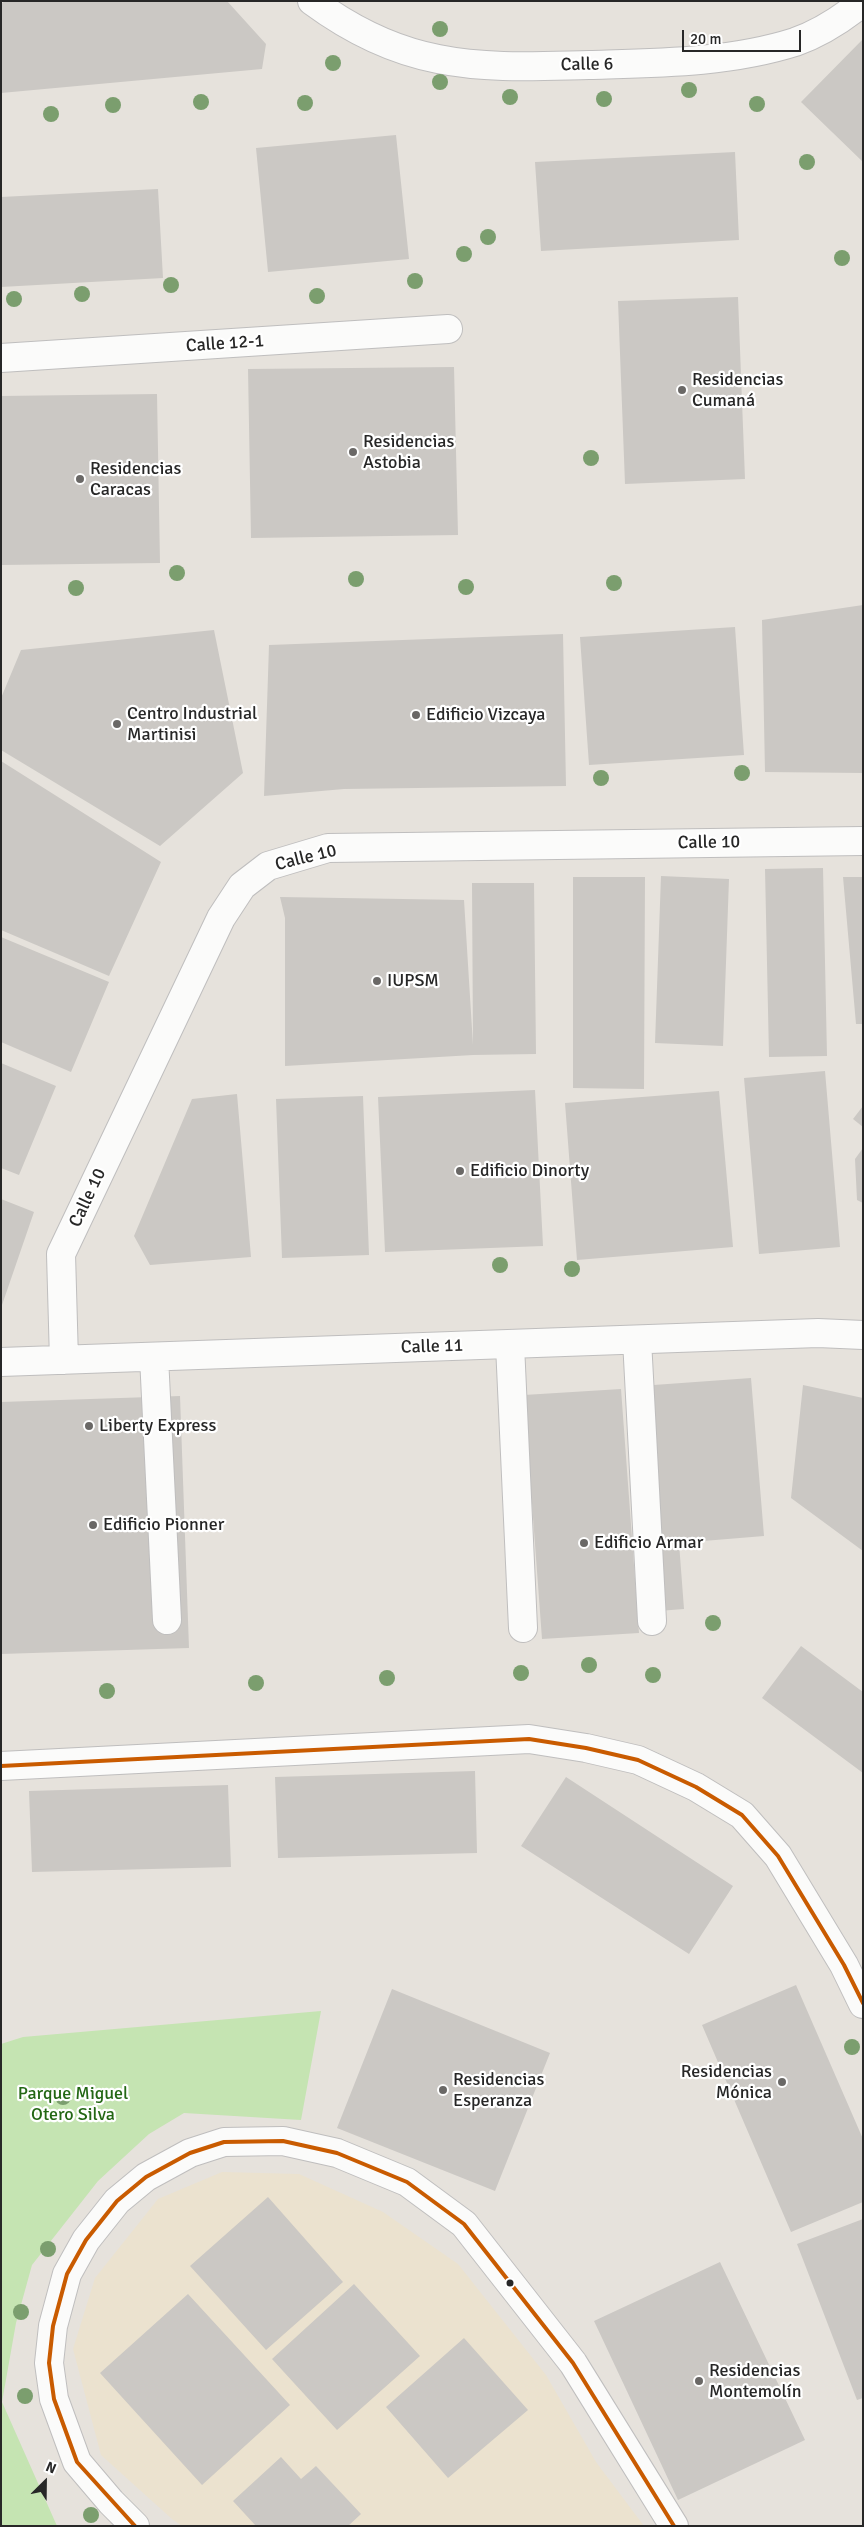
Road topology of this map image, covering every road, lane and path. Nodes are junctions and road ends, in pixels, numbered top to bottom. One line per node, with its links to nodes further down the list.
1 (312, 1): 2 (street, Calle 6)
2 (863, 2)
3 (448, 329): 4 (street, Calle 12-1)
4 (1, 358)
5 (863, 841): 10 (street, Calle 10)
6 (863, 1335): 7 (street, Calle 11)
7 (636, 1340): 8 (street, Calle 11); 13 (street)
8 (510, 1344): 9 (street, Calle 11); 14 (street)
9 (154, 1357): 10 (street, Calle 11); 12 (street)
10 (64, 1360): 11 (street, Calle 11)
11 (1, 1362)
12 (167, 1620)
13 (652, 1621)
14 (522, 1628)
15 (1, 1766): 16 (street)
16 (863, 2004)
17 (135, 2526): 18 (street)
18 (674, 2526)

